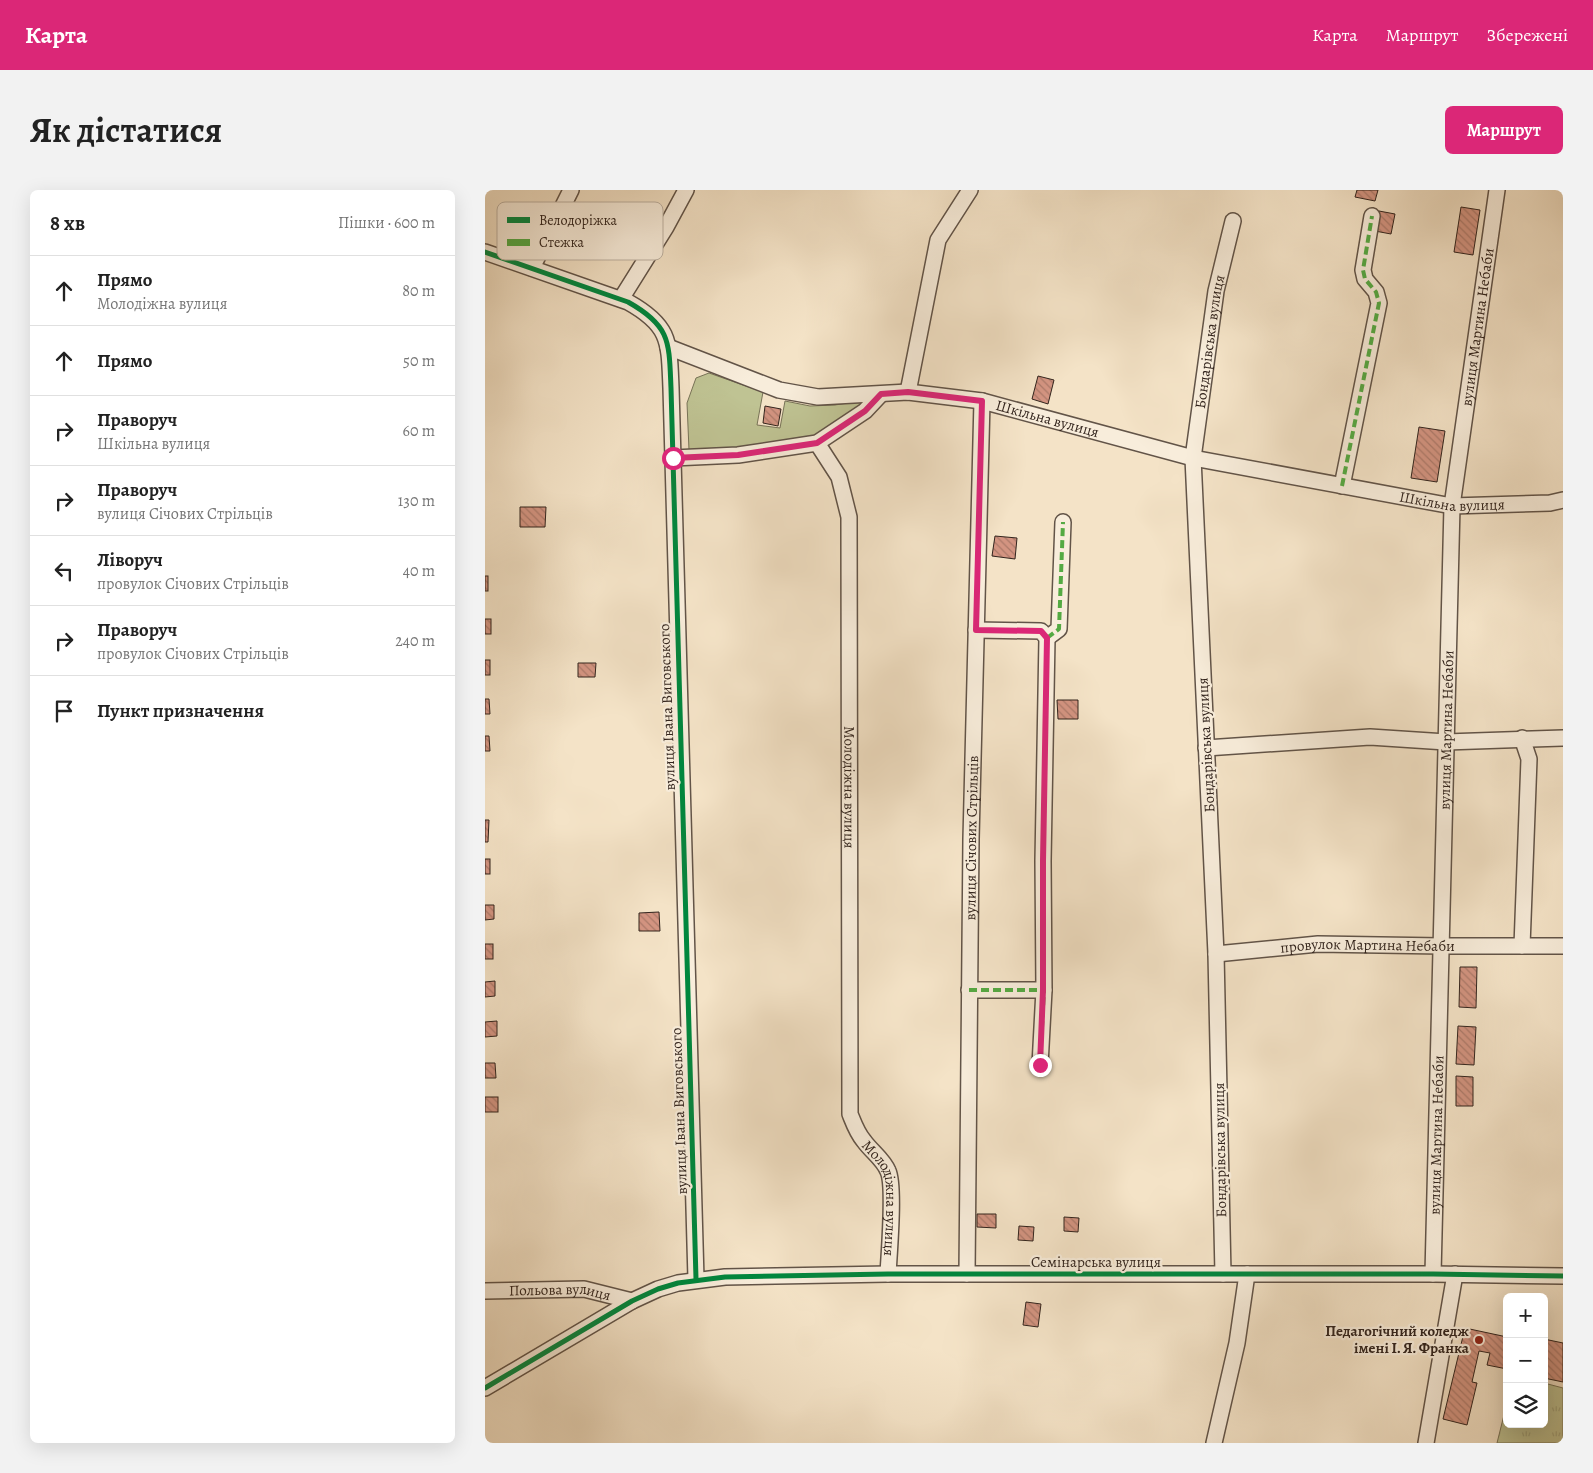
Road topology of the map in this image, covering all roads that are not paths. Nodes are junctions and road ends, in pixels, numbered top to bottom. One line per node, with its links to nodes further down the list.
1 (571, 190): 5 (street)
2 (686, 190): 8 (street)
3 (970, 190): 17 (street)
4 (1497, 190): 25 (street, вулиця Мартина Небаби)
5 (565, 202)
6 (1371, 216): 23 (street)
7 (1233, 220): 22 (street, Бондарівська вулиця)
8 (663, 232)
9 (485, 252): 10 (street, вулиця Івана Виговського)
10 (497, 256)
11 (508, 260): 14 (street, вулиця Івана Виговського)
12 (536, 260): 14 (street)
13 (645, 260): 15 (street)
14 (532, 268): 15 (street, вулиця Івана Виговського)
15 (621, 299): 16 (street, вулиця Івана Виговського)
16 (668, 347): 18 (street, Шкільна вулиця); 21 (street, вулиця Івана Виговського)
17 (908, 392): 18 (street, Шкільна вулиця); 19 (street, Шкільна вулиця)
18 (881, 394): 20 (street)
19 (982, 401): 22 (street, Шкільна вулиця); 27 (street, вулиця Січових Стрільців)
20 (817, 443): 21 (street); 40 (street, Молодіжна вулиця)
21 (673, 458): 47 (street, вулиця Івана Виговського)
22 (1193, 458): 23 (street, Шкільна вулиця); 32 (street, Бондарівська вулиця)
23 (1342, 486): 25 (street, Шкільна вулиця)
24 (1563, 500): 25 (street, Шкільна вулиця)
25 (1452, 506): 31 (street, вулиця Мартина Небаби)
26 (1063, 522): 28 (street)
27 (976, 630): 28 (street); 37 (street, вулиця Січових Стрільців)
28 (1047, 638): 38 (street)
29 (1522, 738): 30 (street); 31 (street); 34 (street)
30 (1563, 738)
31 (1446, 742): 32 (street); 33 (street, вулиця Мартина Небаби)
32 (1206, 748): 36 (street, Бондарівська вулиця)
33 (1441, 946): 34 (street, провулок Мартина Небаби); 36 (street, провулок Мартина Небаби); 44 (street, вулиця Мартина Небаби)
34 (1522, 946): 35 (street, провулок Мартина Небаби)
35 (1563, 946)
36 (1216, 954): 42 (street, Бондарівська вулиця)
37 (969, 990): 38 (street); 41 (street, вулиця Січових Стрільців)
38 (1043, 990): 39 (street)
39 (1040, 1065)
40 (889, 1274): 41 (street, Семінарська вулиця); 47 (street, Семінарська вулиця)
41 (967, 1274): 42 (street, Семінарська вулиця)
42 (1223, 1274): 43 (street, Семінарська вулиця)
43 (1247, 1274): 44 (street, Семінарська вулиця); 51 (street)
44 (1433, 1274): 45 (street, Семінарська вулиця)
45 (1455, 1274): 46 (street, Семінарська вулиця); 52 (street)
46 (1563, 1276)
47 (696, 1280): 49 (street, Семінарська вулиця)
48 (485, 1291): 49 (street, Польова вулиця)
49 (632, 1301): 50 (street, Семінарська вулиця)
50 (485, 1388)
51 (1214, 1443)
52 (1426, 1443)

